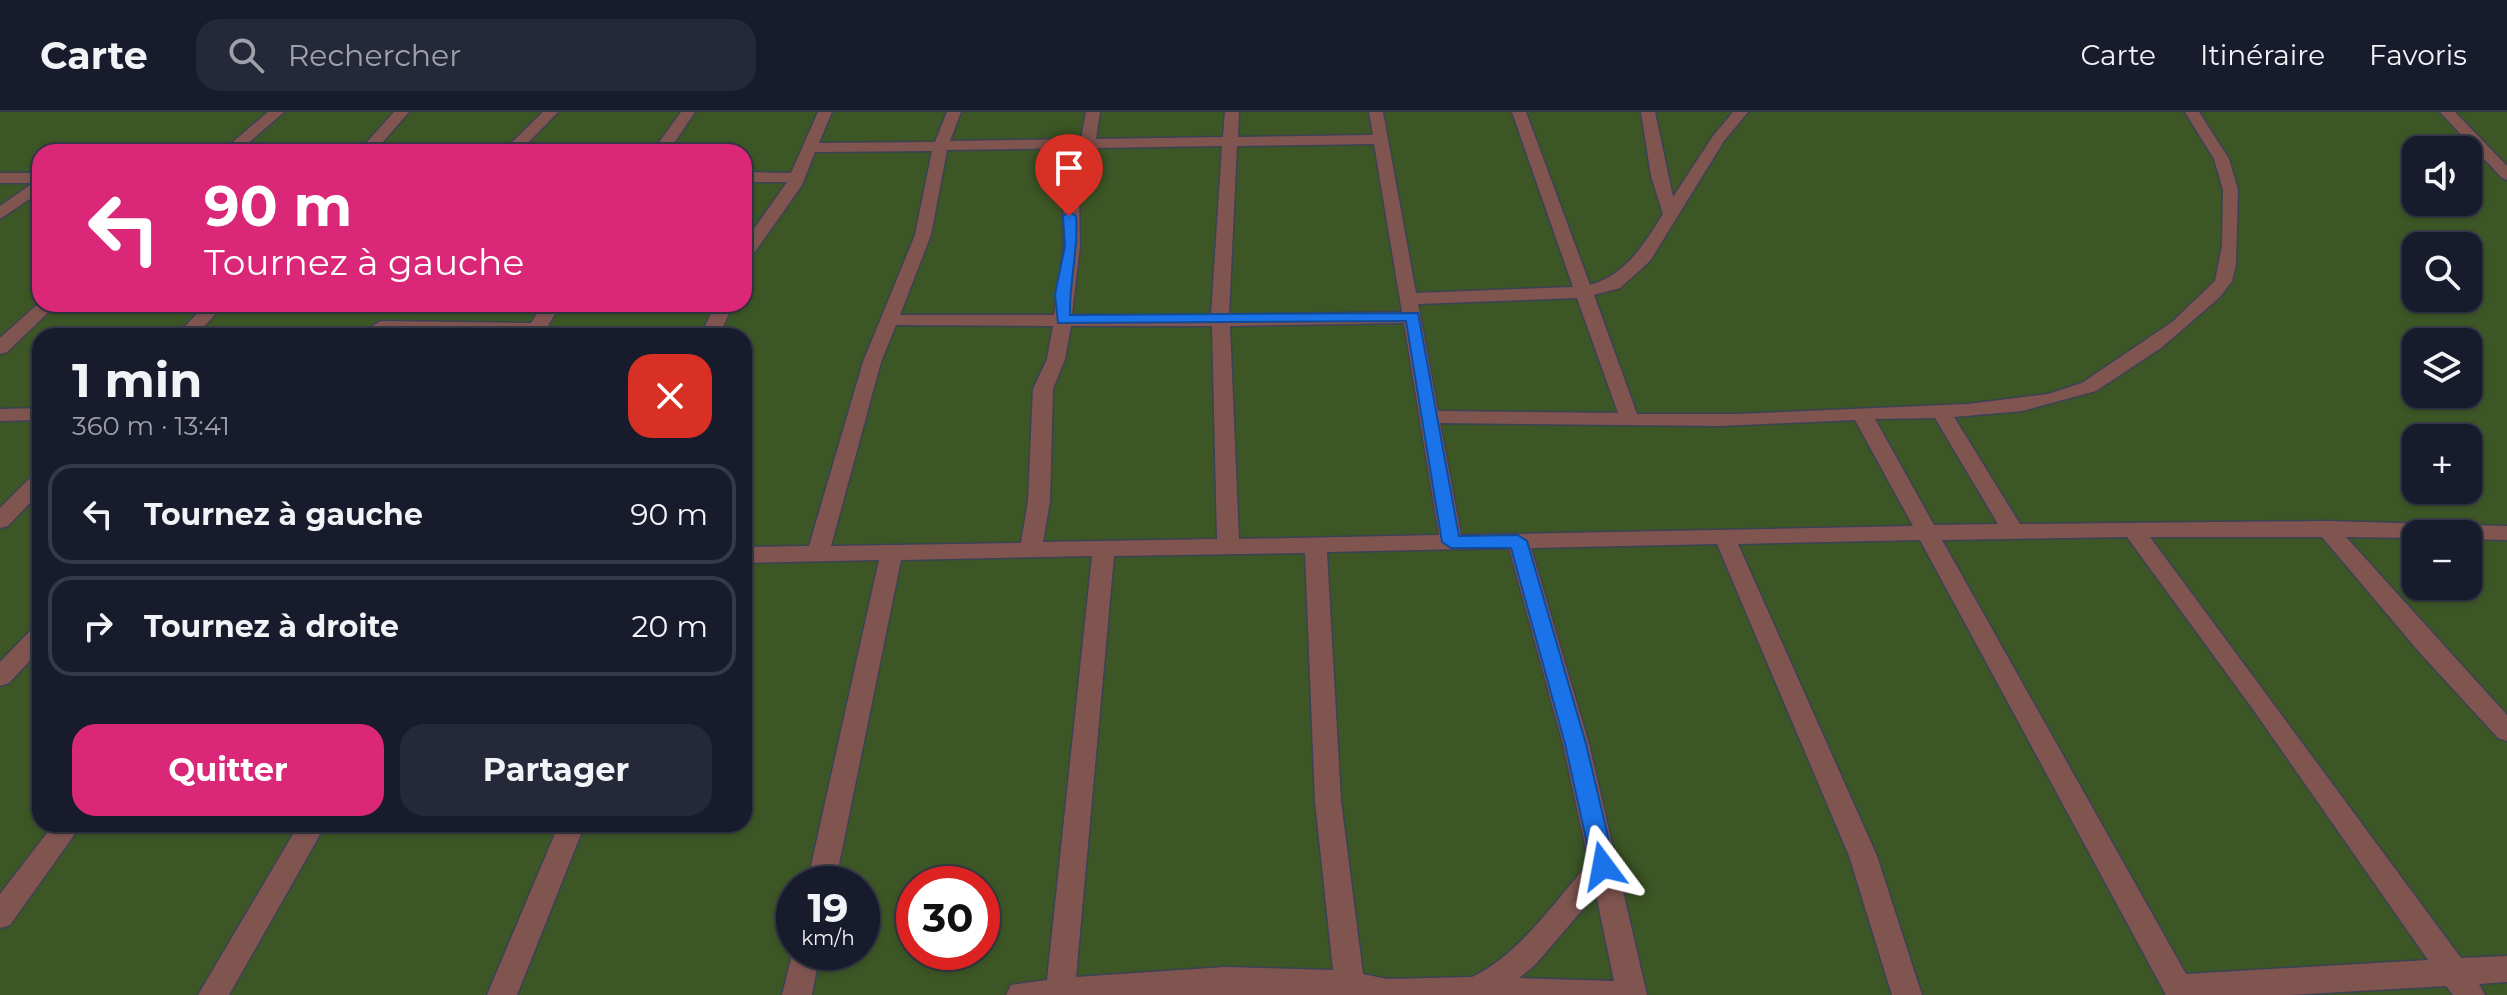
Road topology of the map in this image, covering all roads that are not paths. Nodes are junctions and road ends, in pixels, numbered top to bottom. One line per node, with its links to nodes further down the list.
1 (277, 112): 18 (street)
2 (402, 112): 19 (street)
3 (551, 112): 20 (street)
4 (688, 112): 21 (street)
5 (825, 112): 25 (street)
6 (954, 112): 22 (street)
7 (1093, 112): 23 (street)
8 (1232, 112): 17 (street)
9 (1376, 112): 16 (street)
10 (1519, 112): 37 (street)
11 (1648, 112): 35 (street)
12 (1741, 112): 35 (street)
13 (2192, 112): 46 (street)
14 (2447, 112): 15 (street)
15 (2470, 136)
16 (1381, 139): 17 (street); 38 (street)
17 (1232, 142): 23 (street); 43 (street)
18 (239, 144)
19 (373, 144)
20 (518, 144)
21 (666, 144)
22 (941, 145): 23 (street); 25 (street); 42 (street)
23 (1088, 145): 41 (street)
24 (2482, 146): 27 (street)
25 (812, 148): 32 (street)
26 (2482, 148): 28 (street)
27 (2507, 149)
28 (2507, 175)
29 (752, 177): 32 (street)
30 (0, 178): 31 (street)
31 (32, 178)
32 (798, 178): 36 (street)
33 (32, 191): 34 (street)
34 (0, 214)
35 (1671, 215): 37 (street)
36 (752, 244)
37 (1585, 292): 38 (street); 51 (street)
38 (1411, 308): 43 (street); 50 (street)
39 (39, 312): 45 (street)
40 (208, 312): 44 (street)
41 (1063, 319): 42 (street); 43 (street); 65 (street)
42 (889, 320): 66 (street)
43 (1220, 321): 63 (street)
44 (193, 328)
45 (0, 348)
46 (1942, 413): 48 (street); 56 (street)
47 (32, 414): 49 (street)
48 (1862, 414): 51 (street); 57 (street)
49 (0, 415)
50 (1430, 417): 51 (street); 61 (street)
51 (1629, 418)
52 (32, 488): 53 (street)
53 (0, 521)
54 (2131, 528): 55 (street); 56 (street); 80 (street)
55 (2326, 528): 58 (street); 71 (street)
56 (2012, 529): 57 (street)
57 (1927, 531): 59 (street); 83 (street)
58 (2507, 533)
59 (1724, 536): 60 (street); 91 (street)
60 (1518, 541): 61 (street); 76 (street)
61 (1451, 542): 62 (street)
62 (1316, 544): 63 (street); 81 (street)
63 (1228, 546): 64 (street)
64 (1104, 550): 65 (street); 84 (street)
65 (1030, 552): 67 (street)
66 (818, 554): 67 (street); 68 (street)
67 (891, 554): 75 (street)
68 (752, 555)
69 (32, 643): 70 (street)
70 (0, 677)
71 (2507, 731)
72 (63, 832): 77 (street)
73 (308, 832): 85 (street)
74 (569, 832): 86 (street)
75 (825, 866)
76 (1603, 866): 82 (street); 90 (street)
77 (0, 916)
78 (2507, 969): 80 (street)
79 (802, 970): 87 (street)
80 (2462, 984): 83 (street)
81 (1350, 990): 82 (street); 84 (street)
82 (1474, 990): 89 (street)
83 (2180, 991)
84 (1060, 994): 88 (street)
85 (213, 995)
86 (502, 995)
87 (797, 995)
88 (1021, 995)
89 (1622, 995)
90 (1632, 995)
91 (1907, 995)

